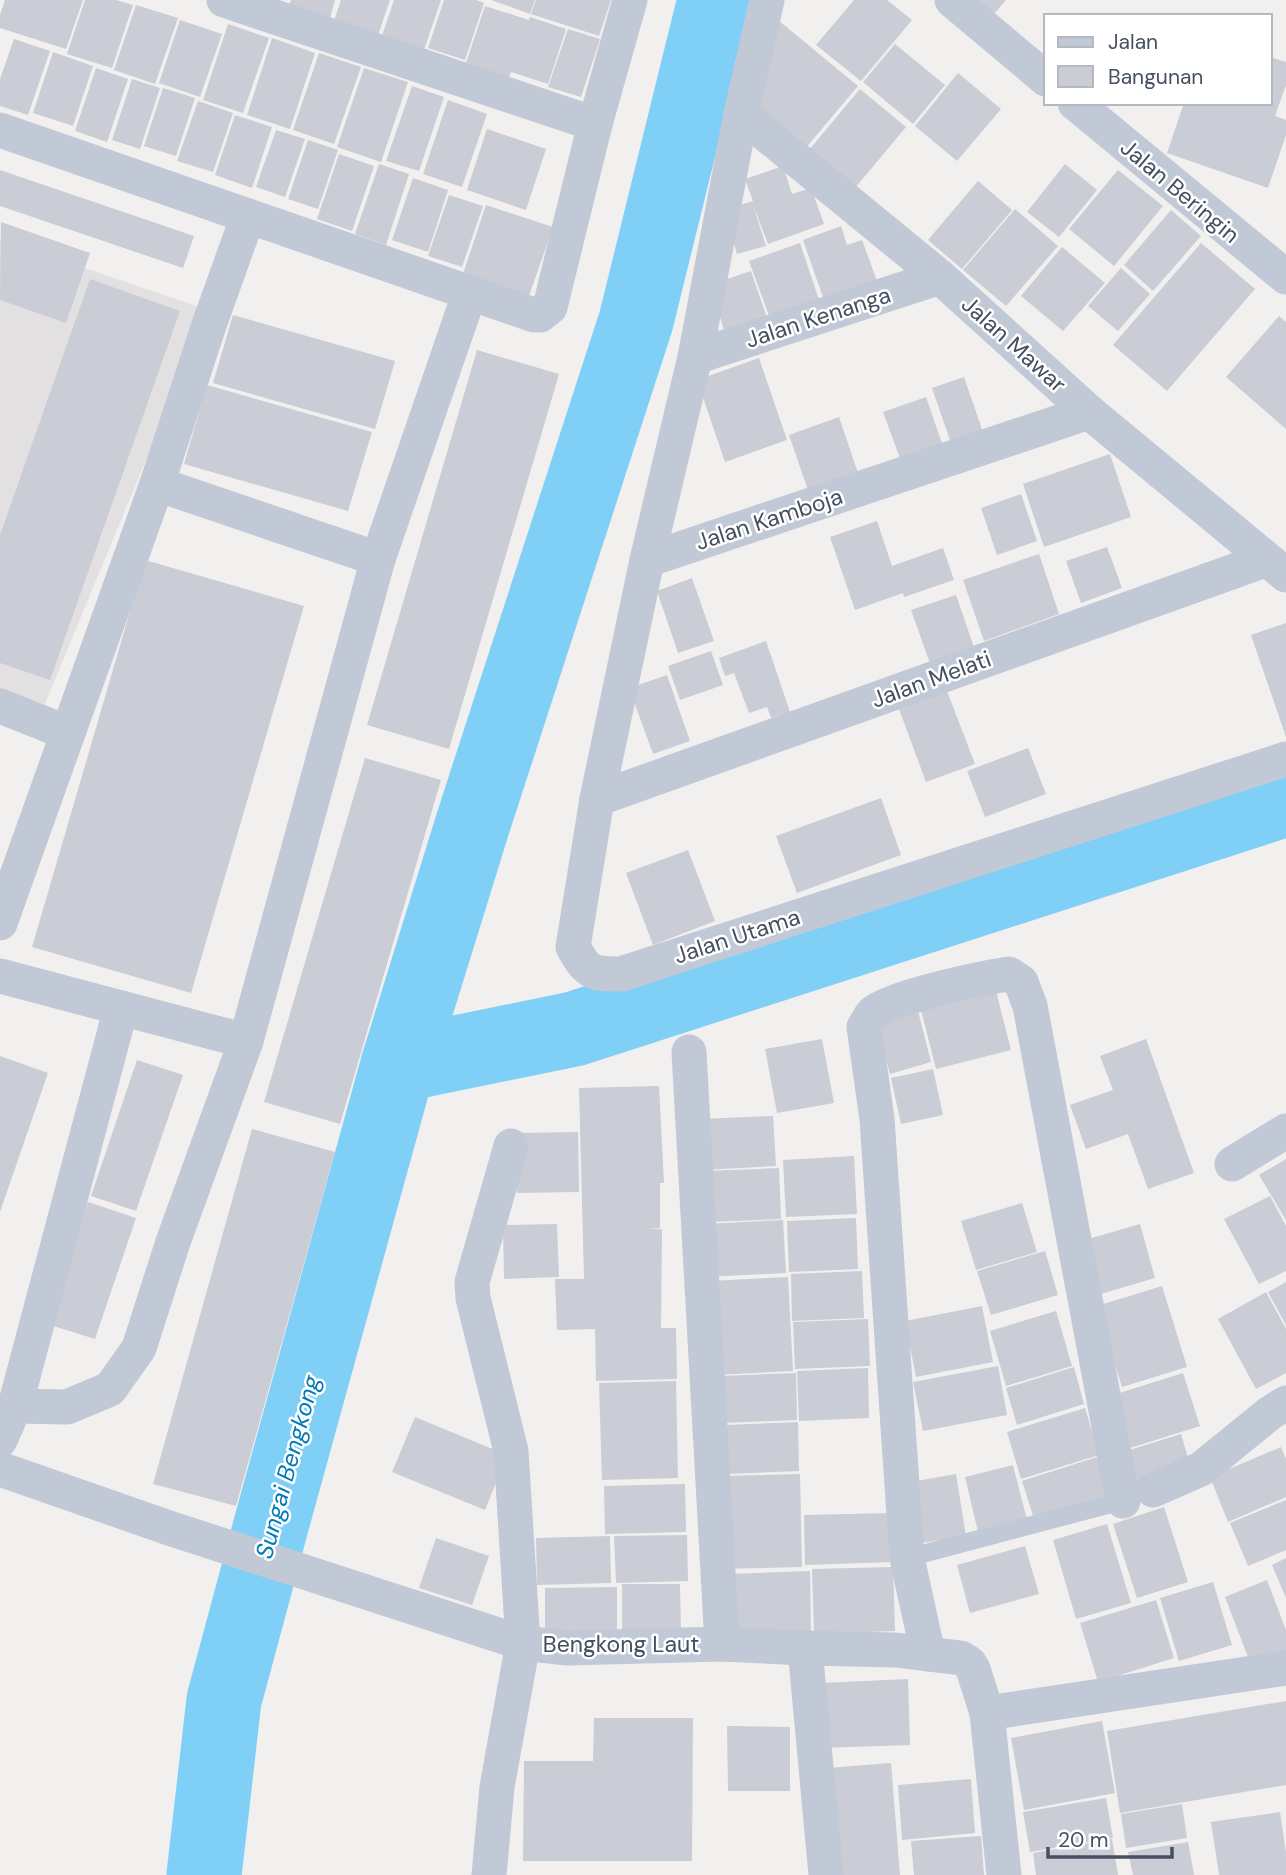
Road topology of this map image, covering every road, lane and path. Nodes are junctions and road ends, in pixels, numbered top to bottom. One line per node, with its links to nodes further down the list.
1 (223, 0): 8 (street)
2 (630, 0): 8 (street)
3 (767, 0): 7 (street)
4 (952, 0): 5 (street)
5 (1044, 77)
6 (1077, 105): 12 (street, Jalan Beringin)
7 (741, 114): 11 (street, Jalan Mawar); 14 (street)
8 (595, 124): 13 (street)
9 (0, 130): 10 (street)
10 (248, 216): 13 (street); 16 (street)
11 (940, 277): 14 (street, Jalan Kenanga); 15 (street, Jalan Mawar)
12 (1286, 277)
13 (470, 292): 17 (street)
14 (695, 357): 18 (street)
15 (1089, 412): 18 (street, Jalan Kamboja); 19 (street, Jalan Mawar)
16 (156, 484): 17 (street); 21 (street)
17 (378, 559): 27 (street)
18 (647, 560): 23 (street, Jalan Utama)
19 (1276, 567): 23 (street, Jalan Melati)
20 (0, 706): 21 (street)
21 (68, 733): 24 (street)
22 (1286, 759): 23 (street, Jalan Utama)
23 (597, 799)
24 (0, 923)
25 (0, 976): 26 (street)
26 (121, 1008): 27 (street); 33 (street)
27 (246, 1041): 33 (street)
28 (689, 1052): 39 (street)
29 (1286, 1131): 31 (street)
30 (511, 1146): 38 (street)
31 (1232, 1164)
32 (1286, 1403): 36 (street)
33 (15, 1406): 34 (street)
34 (0, 1440)
35 (0, 1469): 38 (street, Bengkong Laut)
36 (1138, 1496): 37 (lane); 37 (street)
37 (907, 1558): 41 (street)
38 (523, 1643): 39 (street, Bengkong Laut); 44 (street)
39 (722, 1644): 40 (street, Bengkong Laut)
40 (805, 1648): 41 (street, Bengkong Laut); 45 (street)
41 (928, 1654): 43 (street, Bengkong Laut)
42 (1286, 1668): 43 (street)
43 (987, 1713): 46 (street, Bengkong Laut)
44 (489, 1875)
45 (826, 1875)
46 (1004, 1875)

